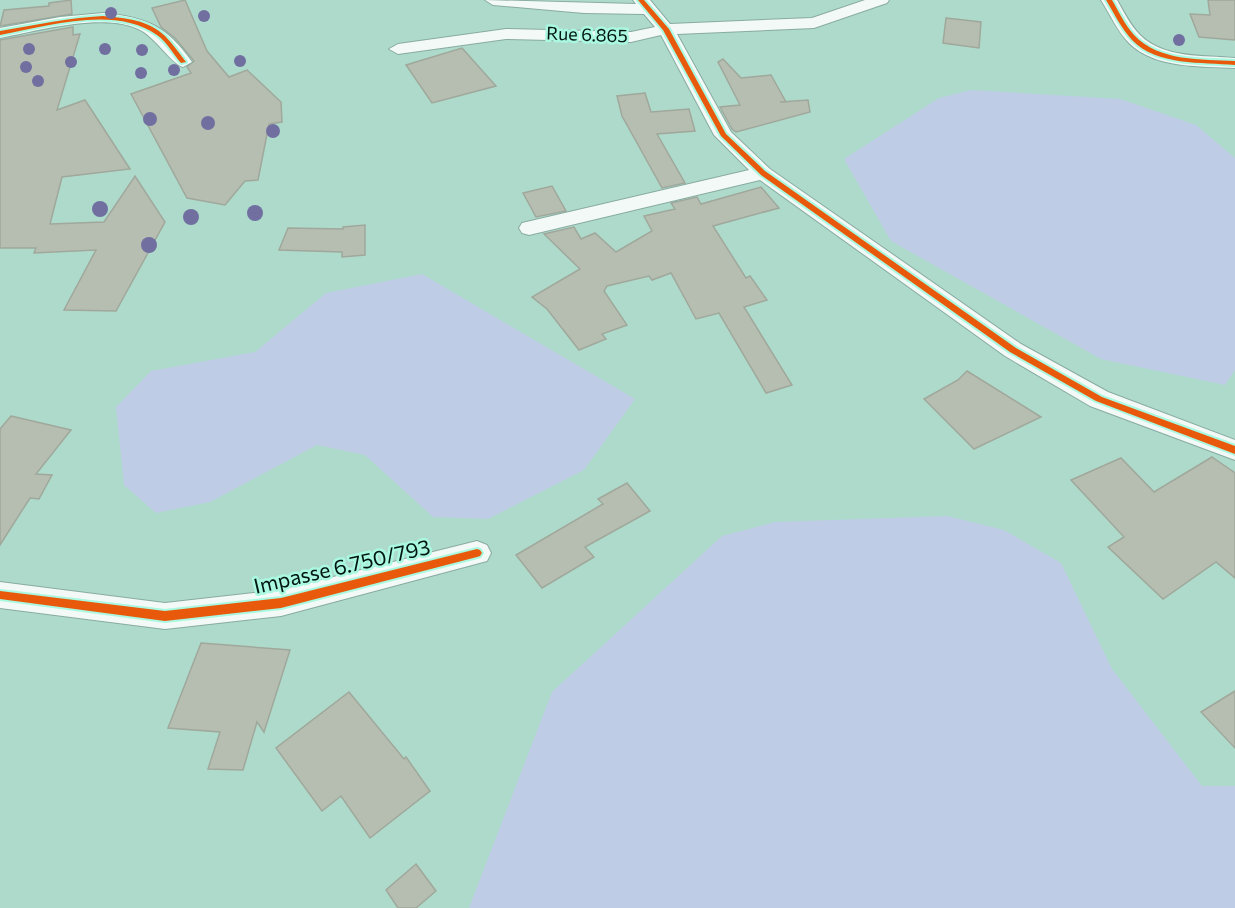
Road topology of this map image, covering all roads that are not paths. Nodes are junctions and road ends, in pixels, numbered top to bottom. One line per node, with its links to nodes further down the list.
1 (494, 0): 4 (street)
2 (880, 0): 5 (street, Rue 6.865)
3 (1109, 0): 9 (street)
4 (644, 5): 5 (street)
5 (666, 29): 7 (street, Rue 6.865); 10 (street)
6 (0, 33): 8 (street)
7 (398, 49)
8 (183, 62)
9 (1235, 63)
10 (763, 174): 11 (street); 12 (street)
11 (529, 228)
12 (1235, 450)
13 (477, 553): 14 (street, Impasse 6.750/793)
14 (0, 595)

